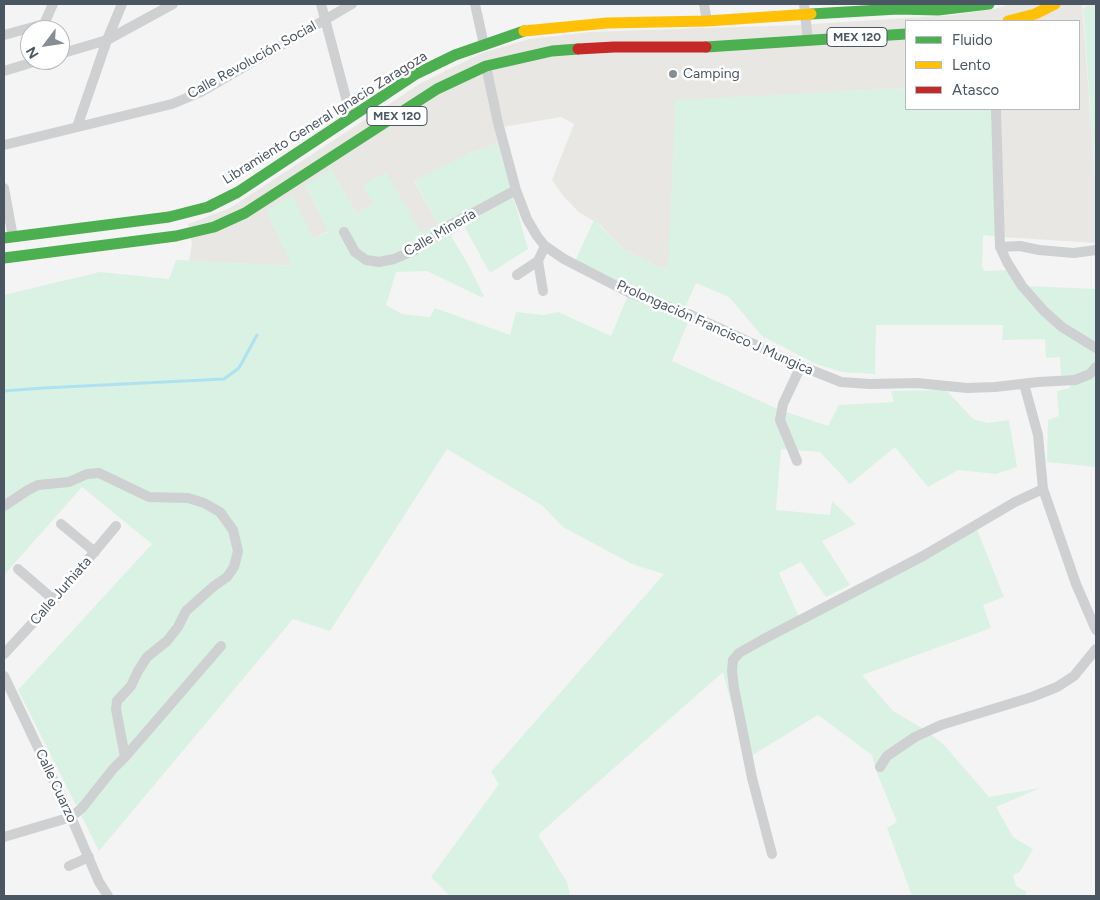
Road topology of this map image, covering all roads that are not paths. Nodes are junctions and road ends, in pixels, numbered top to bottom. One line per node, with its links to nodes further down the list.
1 (53, 4): 16 (street)
2 (122, 4): 17 (street)
3 (173, 4): 17 (street)
4 (321, 4): 12 (street)
5 (352, 4): 12 (street, Calle Revolución Social)
6 (475, 4): 19 (street)
7 (704, 4): 14 (street)
8 (989, 4): 10 (main road, Libramiento General Ignacio Zaragoza / MEX 120)
9 (1055, 4): 13 (main road)
10 (898, 6): 11 (main road, Libramiento General Ignacio Zaragoza / MEX 120)
11 (805, 8): 14 (main road, Libramiento General Ignacio Zaragoza / MEX 120); 18 (street)
12 (326, 19): 25 (street); 26 (street, Calle Revolución Social)
13 (1012, 20)
14 (707, 21): 19 (main road, Libramiento General Ignacio Zaragoza / MEX 120)
15 (905, 34): 18 (main road, MEX 120)
16 (4, 35)
17 (107, 40): 20 (street); 26 (street)
18 (808, 41): 22 (main road, MEX 120)
19 (484, 45): 25 (main road, Libramiento General Ignacio Zaragoza / MEX 120)
20 (70, 51)
21 (20, 66): 23 (street)
22 (486, 66): 29 (street, Prolongación Francisco J Mungica); 35 (main road, MEX 120)
23 (4, 71)
24 (996, 110): 33 (street)
25 (351, 118): 31 (main road, Libramiento General Ignacio Zaragoza / MEX 120)
26 (77, 127): 27 (street, Calle Revolución Social)
27 (4, 145)
28 (4, 188): 31 (street)
29 (516, 190): 30 (street, Calle Minería); 32 (street, Prolongación Francisco J Mungica)
30 (344, 232)
31 (8, 237)
32 (545, 246): 36 (street); 40 (street, Prolongación Francisco J Mungica)
33 (1000, 247): 34 (street); 39 (street)
34 (1096, 250)
35 (4, 258)
36 (538, 262): 37 (street); 38 (street)
37 (517, 275)
38 (543, 291)
39 (1096, 348)
40 (801, 366): 42 (street, Prolongación Francisco J Mungica); 43 (street)
41 (1096, 367): 42 (street, Prolongación Francisco J Mungica)
42 (1024, 384): 44 (street)
43 (796, 461)
44 (1044, 489): 51 (street); 60 (street)
45 (4, 506): 56 (street)
46 (61, 524): 48 (street)
47 (116, 526): 48 (street, Calle Jurhiata)
48 (95, 552): 50 (street, Calle Jurhiata)
49 (18, 569): 50 (street)
50 (54, 600): 54 (street, Calle Jurhiata)
51 (1096, 630)
52 (221, 646): 56 (street)
53 (1096, 649): 57 (street)
54 (4, 654)
55 (4, 676): 58 (street, Calle Cuarzo)
56 (126, 757): 58 (street)
57 (880, 767)
58 (71, 818): 59 (street); 61 (street, Calle Cuarzo)
59 (4, 837)
60 (772, 854)
61 (89, 857): 62 (street); 63 (street, Calle Cuarzo)
62 (70, 866)
63 (108, 896)

